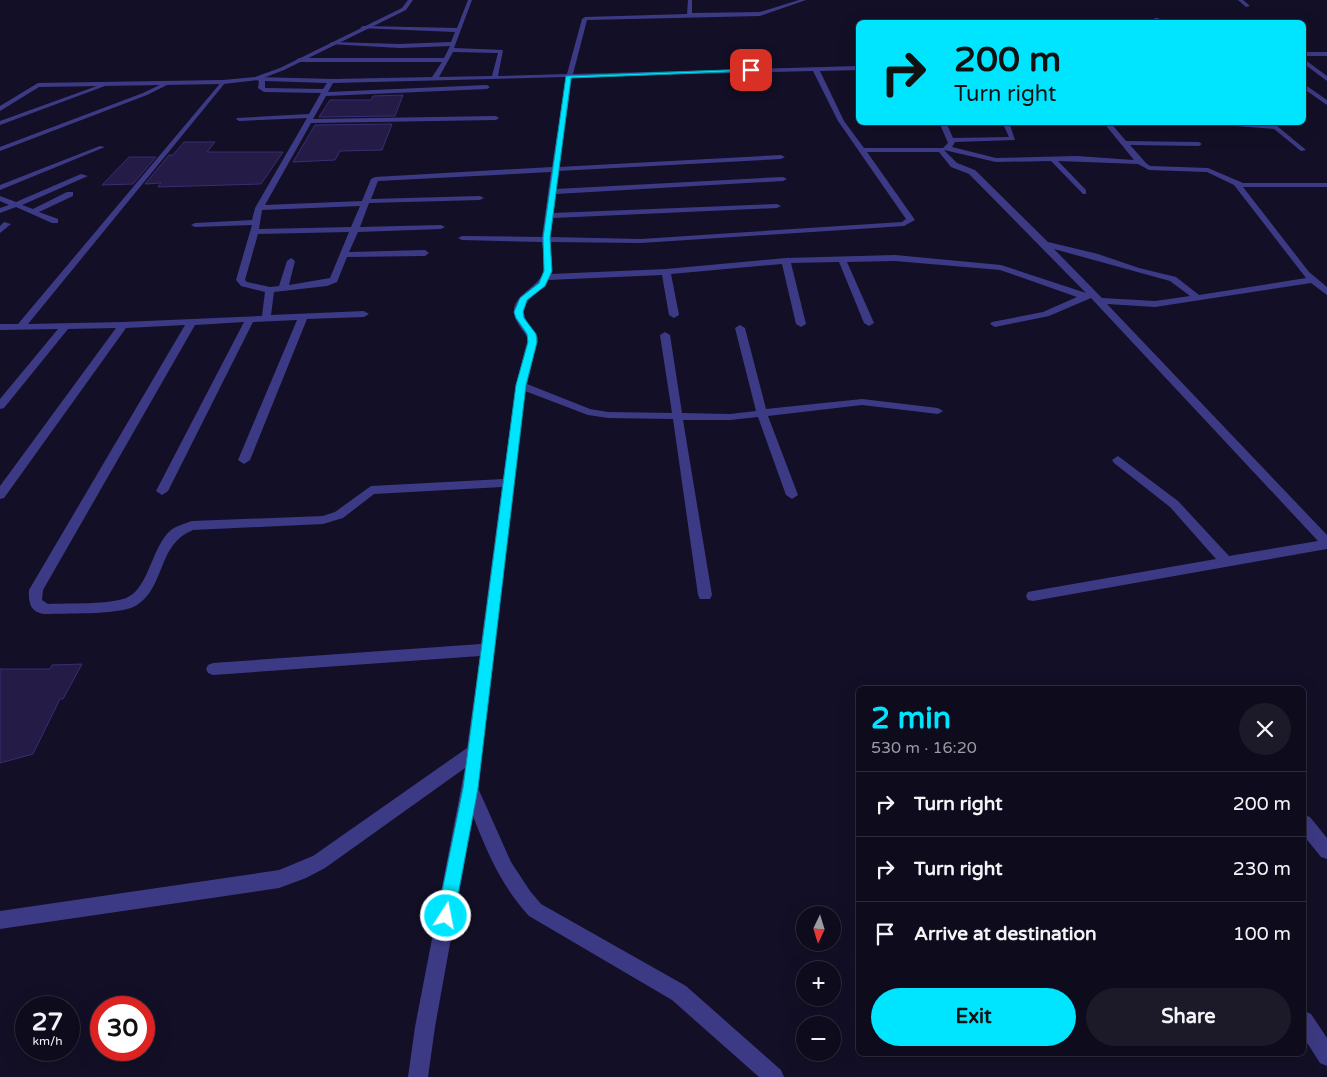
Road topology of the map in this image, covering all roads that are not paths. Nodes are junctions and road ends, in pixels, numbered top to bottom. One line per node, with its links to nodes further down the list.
1 (412, 0): 8 (street)
2 (470, 0): 9 (street)
3 (690, 0): 7 (street)
4 (804, 0): 7 (street)
5 (1240, 0): 6 (street)
6 (1248, 6)
7 (689, 15): 19 (street)
8 (363, 28): 9 (street); 10 (street)
9 (458, 30): 11 (street)
10 (332, 44): 11 (street); 14 (street)
11 (451, 47): 15 (street); 20 (street)
12 (1306, 54): 13 (street)
13 (1327, 54)
14 (299, 60): 15 (street); 21 (street)
15 (446, 60): 23 (street)
16 (1306, 63): 22 (street)
17 (856, 68): 18 (street)
18 (814, 69): 19 (street); 47 (street)
19 (569, 76): 20 (street); 52 (street)
20 (494, 78): 23 (street)
21 (259, 79): 24 (street); 25 (street); 30 (street)
22 (1327, 79)
23 (434, 80): 24 (street)
24 (332, 81): 30 (street)
25 (222, 82): 27 (street); 106 (street)
26 (110, 83): 27 (street); 32 (street); 36 (street)
27 (168, 83): 45 (street)
28 (487, 87): 30 (street)
29 (1306, 87): 31 (street)
30 (323, 92): 35 (street)
31 (1327, 103)
32 (0, 109)
33 (496, 118): 35 (street)
34 (239, 119): 35 (street)
35 (309, 119): 66 (street)
36 (0, 123)
37 (943, 125): 41 (street)
38 (1006, 125): 41 (street)
39 (1108, 125): 42 (street)
40 (1240, 125): 48 (street)
41 (950, 140): 46 (street)
42 (1123, 143): 43 (street); 51 (street)
43 (1199, 144)
44 (102, 147): 57 (street)
45 (0, 149)
46 (944, 149): 47 (street); 50 (street); 80 (street)
47 (861, 150): 79 (street)
48 (1303, 150)
49 (781, 158): 52 (street)
50 (1053, 159): 51 (street); 59 (street)
51 (1140, 162): 55 (street)
52 (555, 170): 58 (street); 63 (street)
53 (84, 176): 64 (street)
54 (782, 179): 58 (street)
55 (1237, 184): 56 (street); 88 (street)
56 (1327, 185)
57 (0, 188)
58 (552, 192): 69 (street)
59 (1083, 192)
60 (70, 194): 68 (street)
61 (0, 198): 64 (street)
62 (480, 198): 63 (street)
63 (366, 202): 66 (street); 75 (street)
64 (14, 205): 67 (street); 68 (street)
65 (776, 206): 69 (street)
66 (259, 208): 71 (street)
67 (0, 211)
68 (32, 212): 70 (street)
69 (550, 216): 79 (street)
70 (55, 221)
71 (256, 222): 73 (street); 77 (street)
72 (7, 224): 76 (street)
73 (195, 225)
74 (441, 227): 75 (street)
75 (354, 230): 77 (street); 82 (street)
76 (0, 231)
77 (255, 232): 90 (street)
78 (462, 238): 79 (street)
79 (546, 238): 87 (street)
80 (1044, 244): 92 (street); 93 (street)
81 (425, 253): 82 (street)
82 (345, 254): 89 (street)
83 (842, 259): 85 (street); 92 (street); 100 (street)
84 (291, 261): 89 (street)
85 (786, 261): 86 (street); 102 (street)
86 (666, 272): 87 (street); 95 (street)
87 (547, 278): 110 (street)
88 (1313, 280): 91 (street); 93 (street)
89 (283, 289): 90 (street)
90 (270, 290): 97 (street)
91 (1327, 292)
92 (1092, 297): 93 (street); 103 (street); 121 (street)
93 (1197, 297)
94 (364, 314): 96 (street)
95 (674, 315)
96 (304, 317): 97 (street); 115 (street)
97 (266, 318): 98 (street)
98 (250, 319): 99 (street); 118 (street)
99 (192, 321): 101 (street); 117 (street)
100 (869, 323)
101 (123, 324): 104 (street); 119 (street)
102 (801, 324)
103 (995, 324)
104 (65, 326): 106 (street); 111 (street)
105 (4, 327): 106 (street); 108 (street)
106 (20, 327)
107 (740, 328): 113 (street)
108 (0, 335)
109 (665, 335): 114 (street)
110 (521, 385): 114 (street); 117 (street)
111 (0, 406)
112 (938, 411): 113 (street)
113 (762, 414): 114 (street); 120 (street)
114 (677, 416): 124 (street)
115 (244, 460)
116 (1118, 460): 123 (street)
117 (509, 483): 126 (street)
118 (162, 491)
119 (0, 495)
120 (792, 495)
121 (1322, 529): 122 (street)
122 (1327, 543): 123 (street)
123 (1226, 562): 125 (street)
124 (705, 595)
125 (1033, 596)
126 (488, 649): 127 (street); 128 (street)
127 (213, 668)
128 (475, 752): 129 (street); 132 (street)
129 (470, 788): 135 (street); 136 (street)
130 (1306, 825): 131 (street)
131 (1324, 843)
132 (0, 920)
133 (1306, 1024): 134 (street)
134 (1327, 1056)
135 (418, 1077)
136 (774, 1077)

